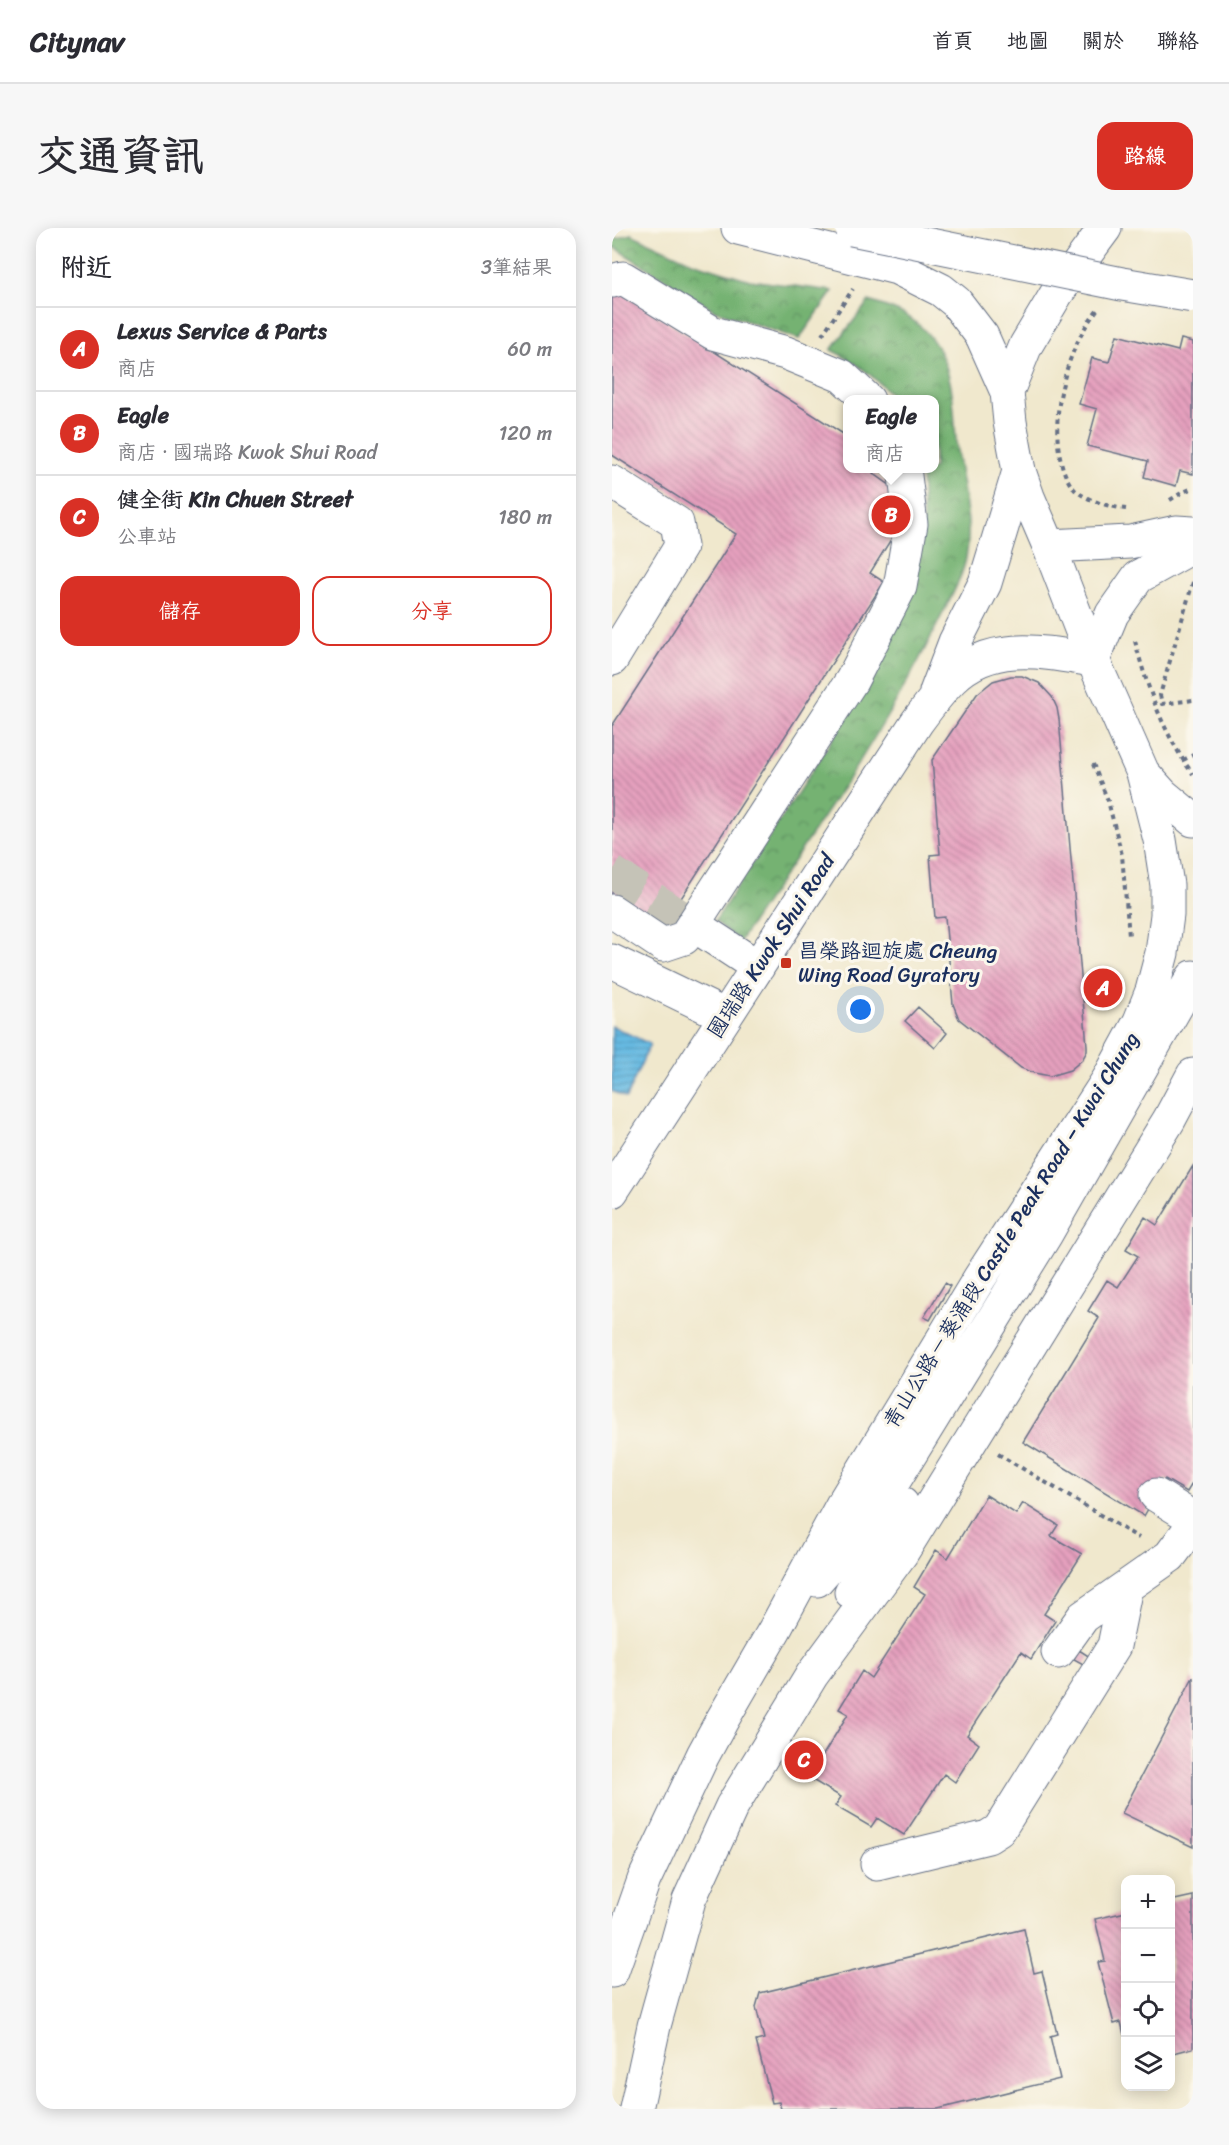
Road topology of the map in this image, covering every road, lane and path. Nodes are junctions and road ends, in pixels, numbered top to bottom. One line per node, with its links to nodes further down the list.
1 (738, 228): 11 (main road)
2 (948, 228): 5 (main road)
3 (1105, 228): 11 (main road, 國瑞路 Kwok Shui Road)
4 (849, 229): 8 (main road, bridge)
5 (1193, 274)
6 (612, 281): 12 (main road)
7 (853, 288): 10 (path)
8 (1193, 296)
9 (1103, 303): 18 (path)
10 (821, 337)
11 (1007, 392): 13 (main road, 國瑞路 Kwok Shui Road)
12 (863, 395)
13 (1019, 471): 20 (main road, 國瑞路 Kwok Shui Road); 26 (main road, 國瑞路 Kwok Shui Road)
14 (905, 473): 33 (main road)
15 (612, 482): 23 (main road)
16 (1193, 488): 17 (path)
17 (1163, 505)
18 (1133, 510)
19 (1193, 534): 20 (main road); 24 (main road)
20 (1049, 546): 24 (main road, 青山公路－葵涌段 Castle Peak Road – Kwai Chung)
21 (1193, 580): 25 (path)
22 (1134, 637): 28 (path)
23 (612, 659)
24 (1093, 660): 26 (main road, 國瑞路 Kwok Shui Road); 30 (main road, 青山公路－葵涌段 Castle Peak Road – Kwai Chung)
25 (1193, 700)
26 (932, 702): 37 (main road, 國瑞路 Kwok Shui Road)
27 (1193, 755): 28 (path)
28 (1182, 760): 31 (path)
29 (1093, 764): 35 (path)
30 (1143, 773): 32 (main road, 青山公路－葵涌段 Castle Peak Road – Kwai Chung); 50 (main road, 青山公路－葵涌段 Castle Peak Road – Kwai Chung)
31 (1193, 774)
32 (1193, 820)
33 (612, 911)
34 (703, 931): 37 (main road)
35 (1129, 936)
36 (612, 961): 40 (main road)
37 (758, 967): 40 (main road, 國瑞路 Kwok Shui Road)
38 (1193, 977): 43 (main road, 青山公路－葵涌段 Castle Peak Road – Kwai Chung)
39 (1193, 1013): 43 (main road, 青山公路－葵涌段 Castle Peak Road – Kwai Chung)
40 (726, 1016): 42 (main road, 國瑞路 Kwok Shui Road)
41 (1193, 1075): 52 (main road, 青山公路－葵涌段 Castle Peak Road – Kwai Chung)
42 (612, 1191)
43 (1055, 1240): 50 (main road, 青山公路－葵涌段 Castle Peak Road – Kwai Chung); 52 (main road, 青山公路－葵涌段 Castle Peak Road – Kwai Chung)
44 (991, 1450): 48 (path)
45 (1156, 1495): 46 (main road)
46 (1193, 1518)
47 (1193, 1525): 49 (main road)
48 (1139, 1538)
49 (1126, 1587): 51 (main road); 53 (main road)
50 (775, 1629): 54 (main road, 青山公路－葵涌段 Castle Peak Road – Kwai Chung)
51 (1057, 1643)
52 (812, 1675): 55 (main road, 青山公路－葵涌段 Castle Peak Road – Kwai Chung)
53 (877, 1864)
54 (612, 1971)
55 (636, 2109)

